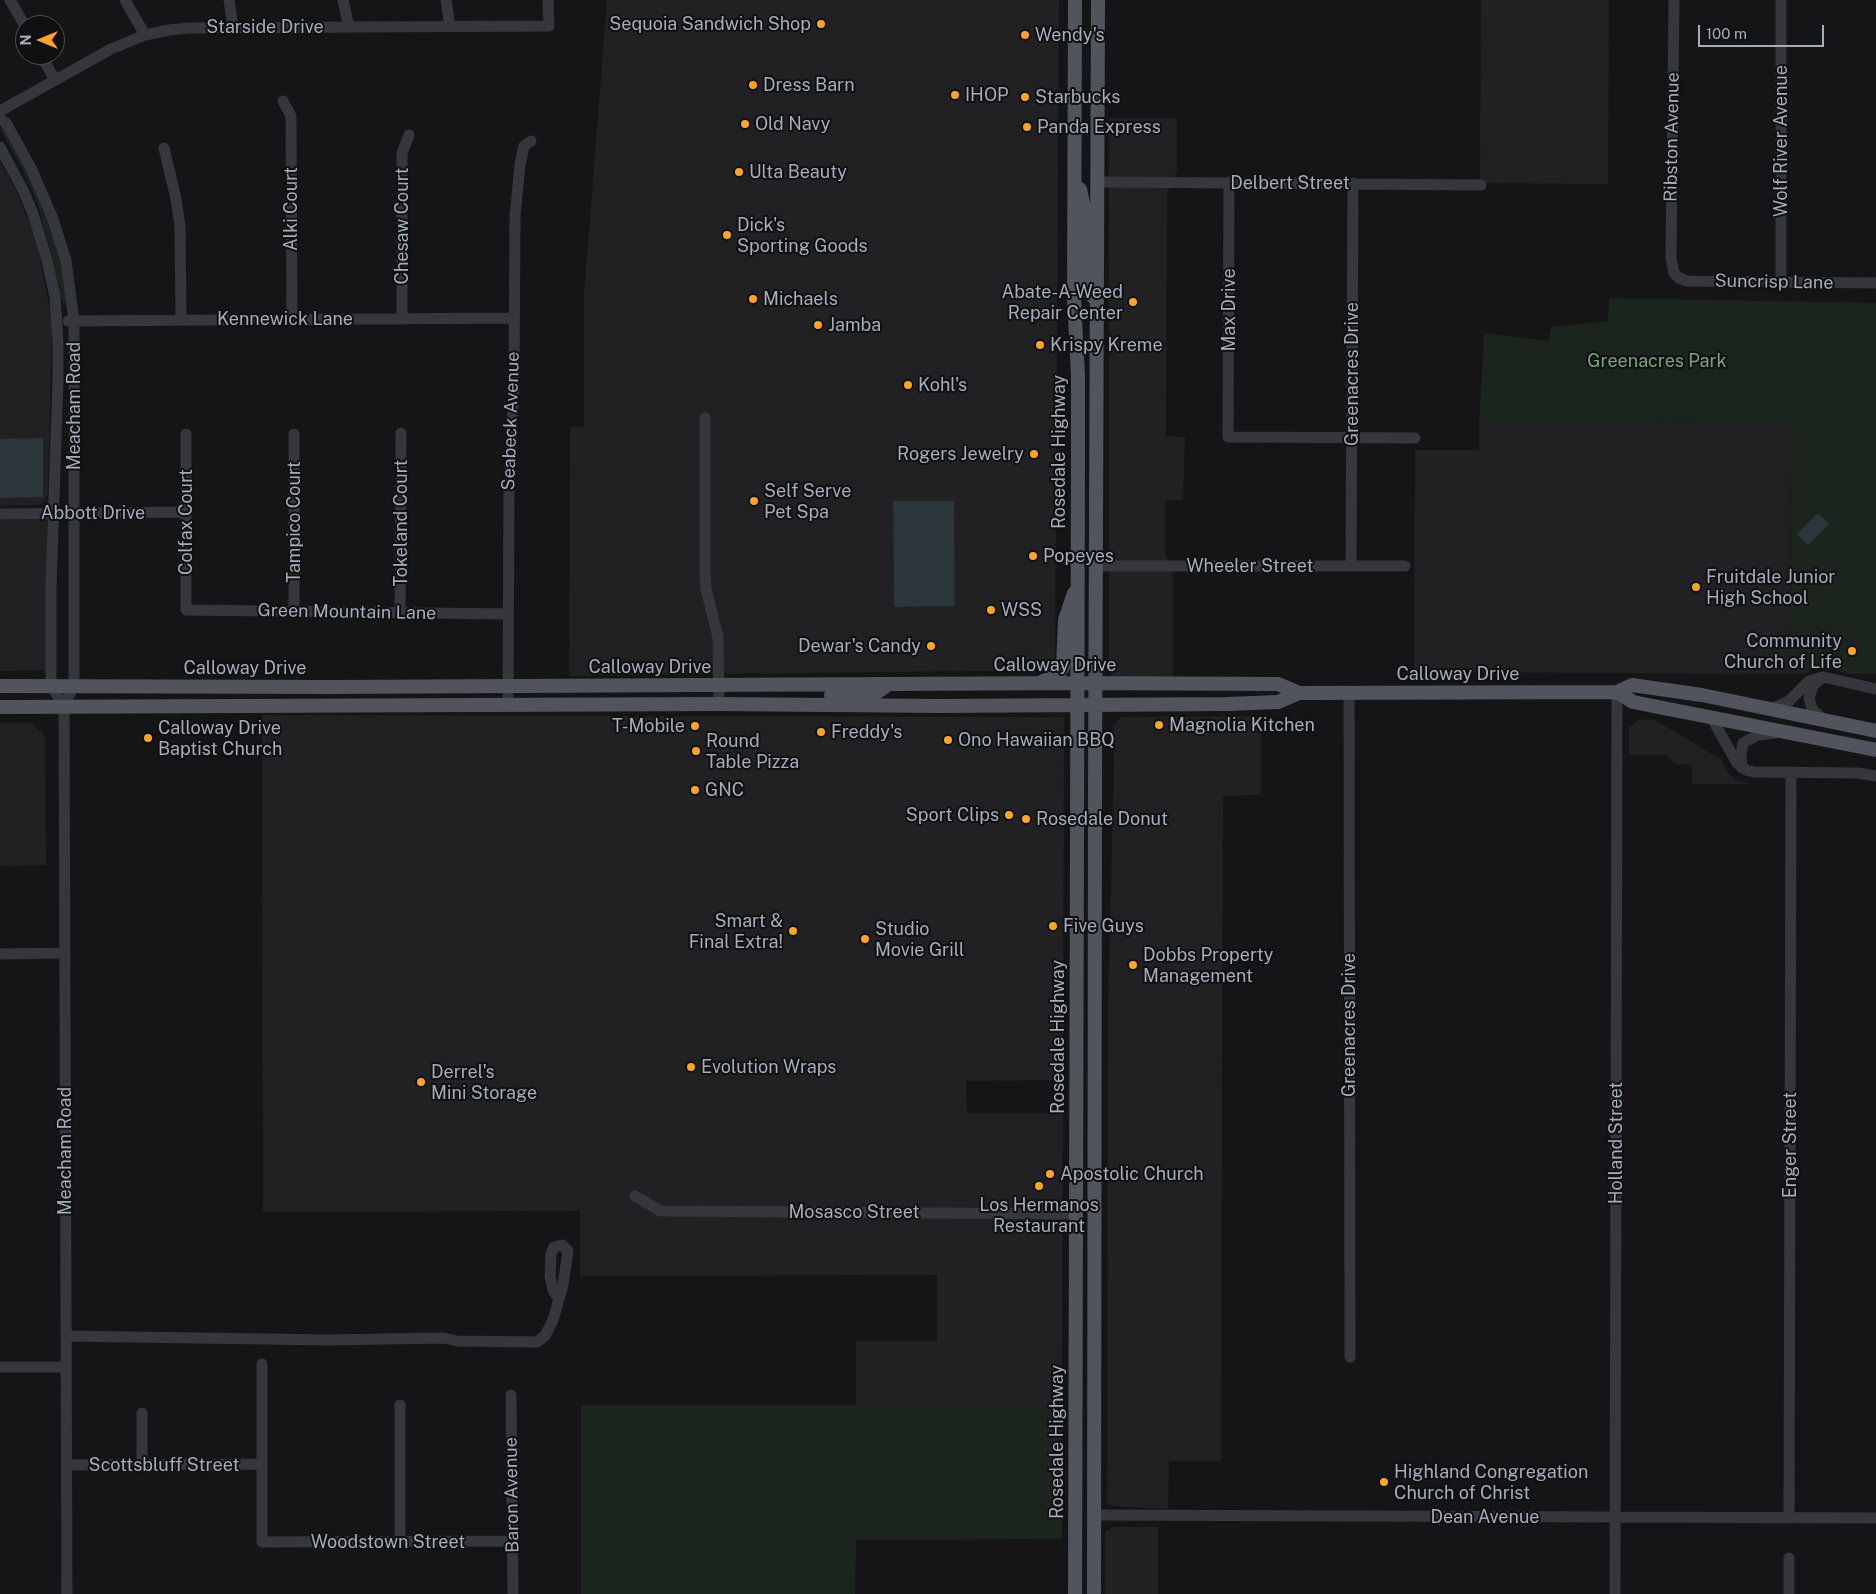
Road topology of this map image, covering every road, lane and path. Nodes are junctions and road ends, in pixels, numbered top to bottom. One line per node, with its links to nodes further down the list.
1 (10, 0): 11 (street)
2 (125, 0): 15 (street)
3 (229, 0): 12 (street)
4 (343, 0): 13 (street)
5 (446, 0): 14 (street)
6 (548, 0): 14 (street, Starside Drive)
7 (1075, 0): 25 (main road, Rosedale Highway)
8 (1098, 0): 26 (main road, Rosedale Highway)
9 (1674, 0): 30 (street, Ribston Avenue)
10 (1781, 0): 31 (street, Wolf River Avenue)
11 (19, 15)
12 (233, 27): 13 (street, Starside Drive); 15 (street, Starside Drive)
13 (349, 27): 14 (street, Starside Drive)
14 (450, 27)
15 (145, 35): 17 (street, Starside Drive)
16 (47, 65): 17 (street)
17 (55, 80): 19 (street, Starside Drive)
18 (284, 101): 36 (street, Alki Court)
19 (0, 111)
20 (0, 119): 38 (street, Meacham Road)
21 (410, 135): 37 (street, Chesaw Court)
22 (531, 141): 34 (street, Seabeck Avenue)
23 (0, 147): 39 (street, Meacham Road)
24 (164, 148): 35 (street)
25 (1074, 174): 33 (main road); 53 (main road, Rosedale Highway)
26 (1098, 182): 27 (street, Delbert Street); 33 (main road, Rosedale Highway)
27 (1229, 182): 28 (street, Delbert Street); 44 (street, Max Drive)
28 (1353, 183): 29 (street, Delbert Street); 44 (street, Greenacres Drive)
29 (1481, 185)
30 (1674, 273): 31 (street, Suncrisp Lane)
31 (1781, 282): 32 (street, Suncrisp Lane)
32 (1876, 283)
33 (1097, 302): 50 (main road, Rosedale Highway)
34 (514, 318): 37 (street, Kennewick Lane); 57 (street, Seabeck Avenue)
35 (181, 319): 36 (street, Kennewick Lane); 38 (street, Kennewick Lane)
36 (292, 319): 37 (street, Kennewick Lane)
37 (402, 319)
38 (74, 321): 39 (street, Kennewick Lane); 49 (street, Meacham Road)
39 (56, 322): 48 (street, Meacham Road)
40 (705, 418): 67 (street)
41 (401, 433): 56 (street, Tokeland Court)
42 (186, 434): 46 (street, Colfax Court)
43 (294, 434): 55 (street, Tampico Court)
44 (1352, 438): 45 (street); 51 (street, Greenacres Drive)
45 (1415, 438)
46 (186, 512): 49 (street, Abbott Drive); 54 (street, Colfax Court)
47 (0, 514): 48 (street, Abbott Drive)
48 (54, 514): 49 (street, Abbott Drive); 62 (street, Meacham Road)
49 (74, 514): 63 (street, Meacham Road)
50 (1096, 566): 51 (street, Wheeler Street); 61 (main road, Rosedale Highway)
51 (1351, 566): 52 (street, Wheeler Street)
52 (1405, 566)
53 (1077, 567): 59 (main road); 60 (main road, Rosedale Highway)
54 (186, 610): 55 (street, Green Mountain Lane)
55 (294, 611): 56 (street, Green Mountain Lane)
56 (400, 613): 57 (street, Green Mountain Lane)
57 (508, 614): 66 (street, Seabeck Avenue)
58 (1823, 677): 70 (street); 83 (street); 85 (street)
59 (1035, 683): 60 (main road, Calloway Drive); 64 (main road, Calloway Drive)
60 (1077, 683): 61 (main road, Calloway Drive); 78 (main road, Rosedale Highway)
61 (1095, 683): 73 (main road, Calloway Drive); 79 (main road, Rosedale Highway)
62 (51, 685): 63 (main road, Calloway Drive); 65 (main road, Calloway Drive); 82 (street)
63 (74, 685): 68 (main road, Calloway Drive); 82 (street, Meacham Road)
64 (887, 685): 67 (main road, Calloway Drive); 77 (main road)
65 (0, 686)
66 (508, 686): 67 (main road, Calloway Drive); 69 (main road, Calloway Drive); 76 (street, Seabeck Avenue)
67 (719, 686): 74 (street)
68 (330, 687): 69 (main road, Calloway Drive); 80 (main road)
69 (406, 687): 75 (main road)
70 (1876, 689)
71 (1617, 692): 72 (main road, Calloway Drive); 83 (main road, Calloway Drive); 84 (main road, Calloway Drive); 114 (street, Holland Street)
72 (1349, 693): 73 (main road, Calloway Drive); 102 (street, Greenacres Drive)
73 (1299, 694): 79 (main road, Calloway Drive)
74 (719, 704): 76 (main road, Calloway Drive); 77 (main road, Calloway Drive)
75 (326, 705): 76 (main road, Calloway Drive); 80 (main road, Calloway Drive)
76 (508, 705)
77 (794, 705): 78 (main road, Calloway Drive)
78 (1077, 705): 79 (main road, Calloway Drive); 92 (main road, Rosedale Highway)
79 (1095, 705): 95 (main road, Rosedale Highway)
80 (249, 706): 82 (main road, Calloway Drive)
81 (0, 707): 82 (main road, Calloway Drive)
82 (64, 707): 93 (street, Meacham Road)
83 (1771, 709): 85 (main road, Calloway Drive)
84 (1711, 717): 87 (main road, Calloway Drive); 89 (street)
85 (1827, 722): 86 (main road, Calloway Drive)
86 (1876, 731)
87 (1783, 732): 88 (main road, Calloway Drive); 89 (street)
88 (1876, 750)
89 (1742, 768): 90 (street)
90 (1791, 772): 91 (street); 115 (street, Enger Street)
91 (1876, 776)
92 (1077, 928): 95 (main road); 96 (main road, Rosedale Highway)
93 (65, 953): 94 (street); 101 (street, Meacham Road)
94 (0, 954)
95 (1095, 1016): 98 (main road, Rosedale Highway)
96 (1077, 1019): 98 (main road); 99 (main road, Rosedale Highway)
97 (636, 1196): 99 (street, Mosasco Street)
98 (1094, 1200): 113 (main road, Rosedale Highway)
99 (1076, 1214): 106 (main road, Rosedale Highway)
100 (559, 1300): 101 (street)
101 (66, 1336): 105 (street, Meacham Road)
102 (1350, 1357)
103 (262, 1364): 110 (street)
104 (0, 1367): 105 (street)
105 (66, 1367): 111 (street, Meacham Road)
106 (1076, 1376): 113 (main road); 119 (main road, Rosedale Highway)
107 (511, 1395): 118 (street, Baron Avenue)
108 (400, 1404): 117 (street)
109 (142, 1413): 112 (street)
110 (262, 1464): 112 (street, Scottsbluff Street); 117 (street, Woodstown Street)
111 (67, 1465): 112 (street, Scottsbluff Street); 121 (street, Meacham Road)
112 (142, 1465)
113 (1094, 1516): 114 (street, Dean Avenue); 125 (main road, Rosedale Highway)
114 (1615, 1517): 115 (street, Dean Avenue); 126 (street, Holland Street)
115 (1789, 1518): 116 (street, Dean Avenue)
116 (1876, 1518)
117 (400, 1542): 118 (street, Woodstown Street)
118 (513, 1542): 122 (street, Baron Avenue)
119 (1076, 1552): 123 (main road, Rosedale Highway); 124 (main road)
120 (1789, 1558): 127 (street)
121 (67, 1594)
122 (513, 1594)
123 (1075, 1594)
124 (1084, 1594)
125 (1094, 1594)
126 (1615, 1594)
127 (1789, 1594)

